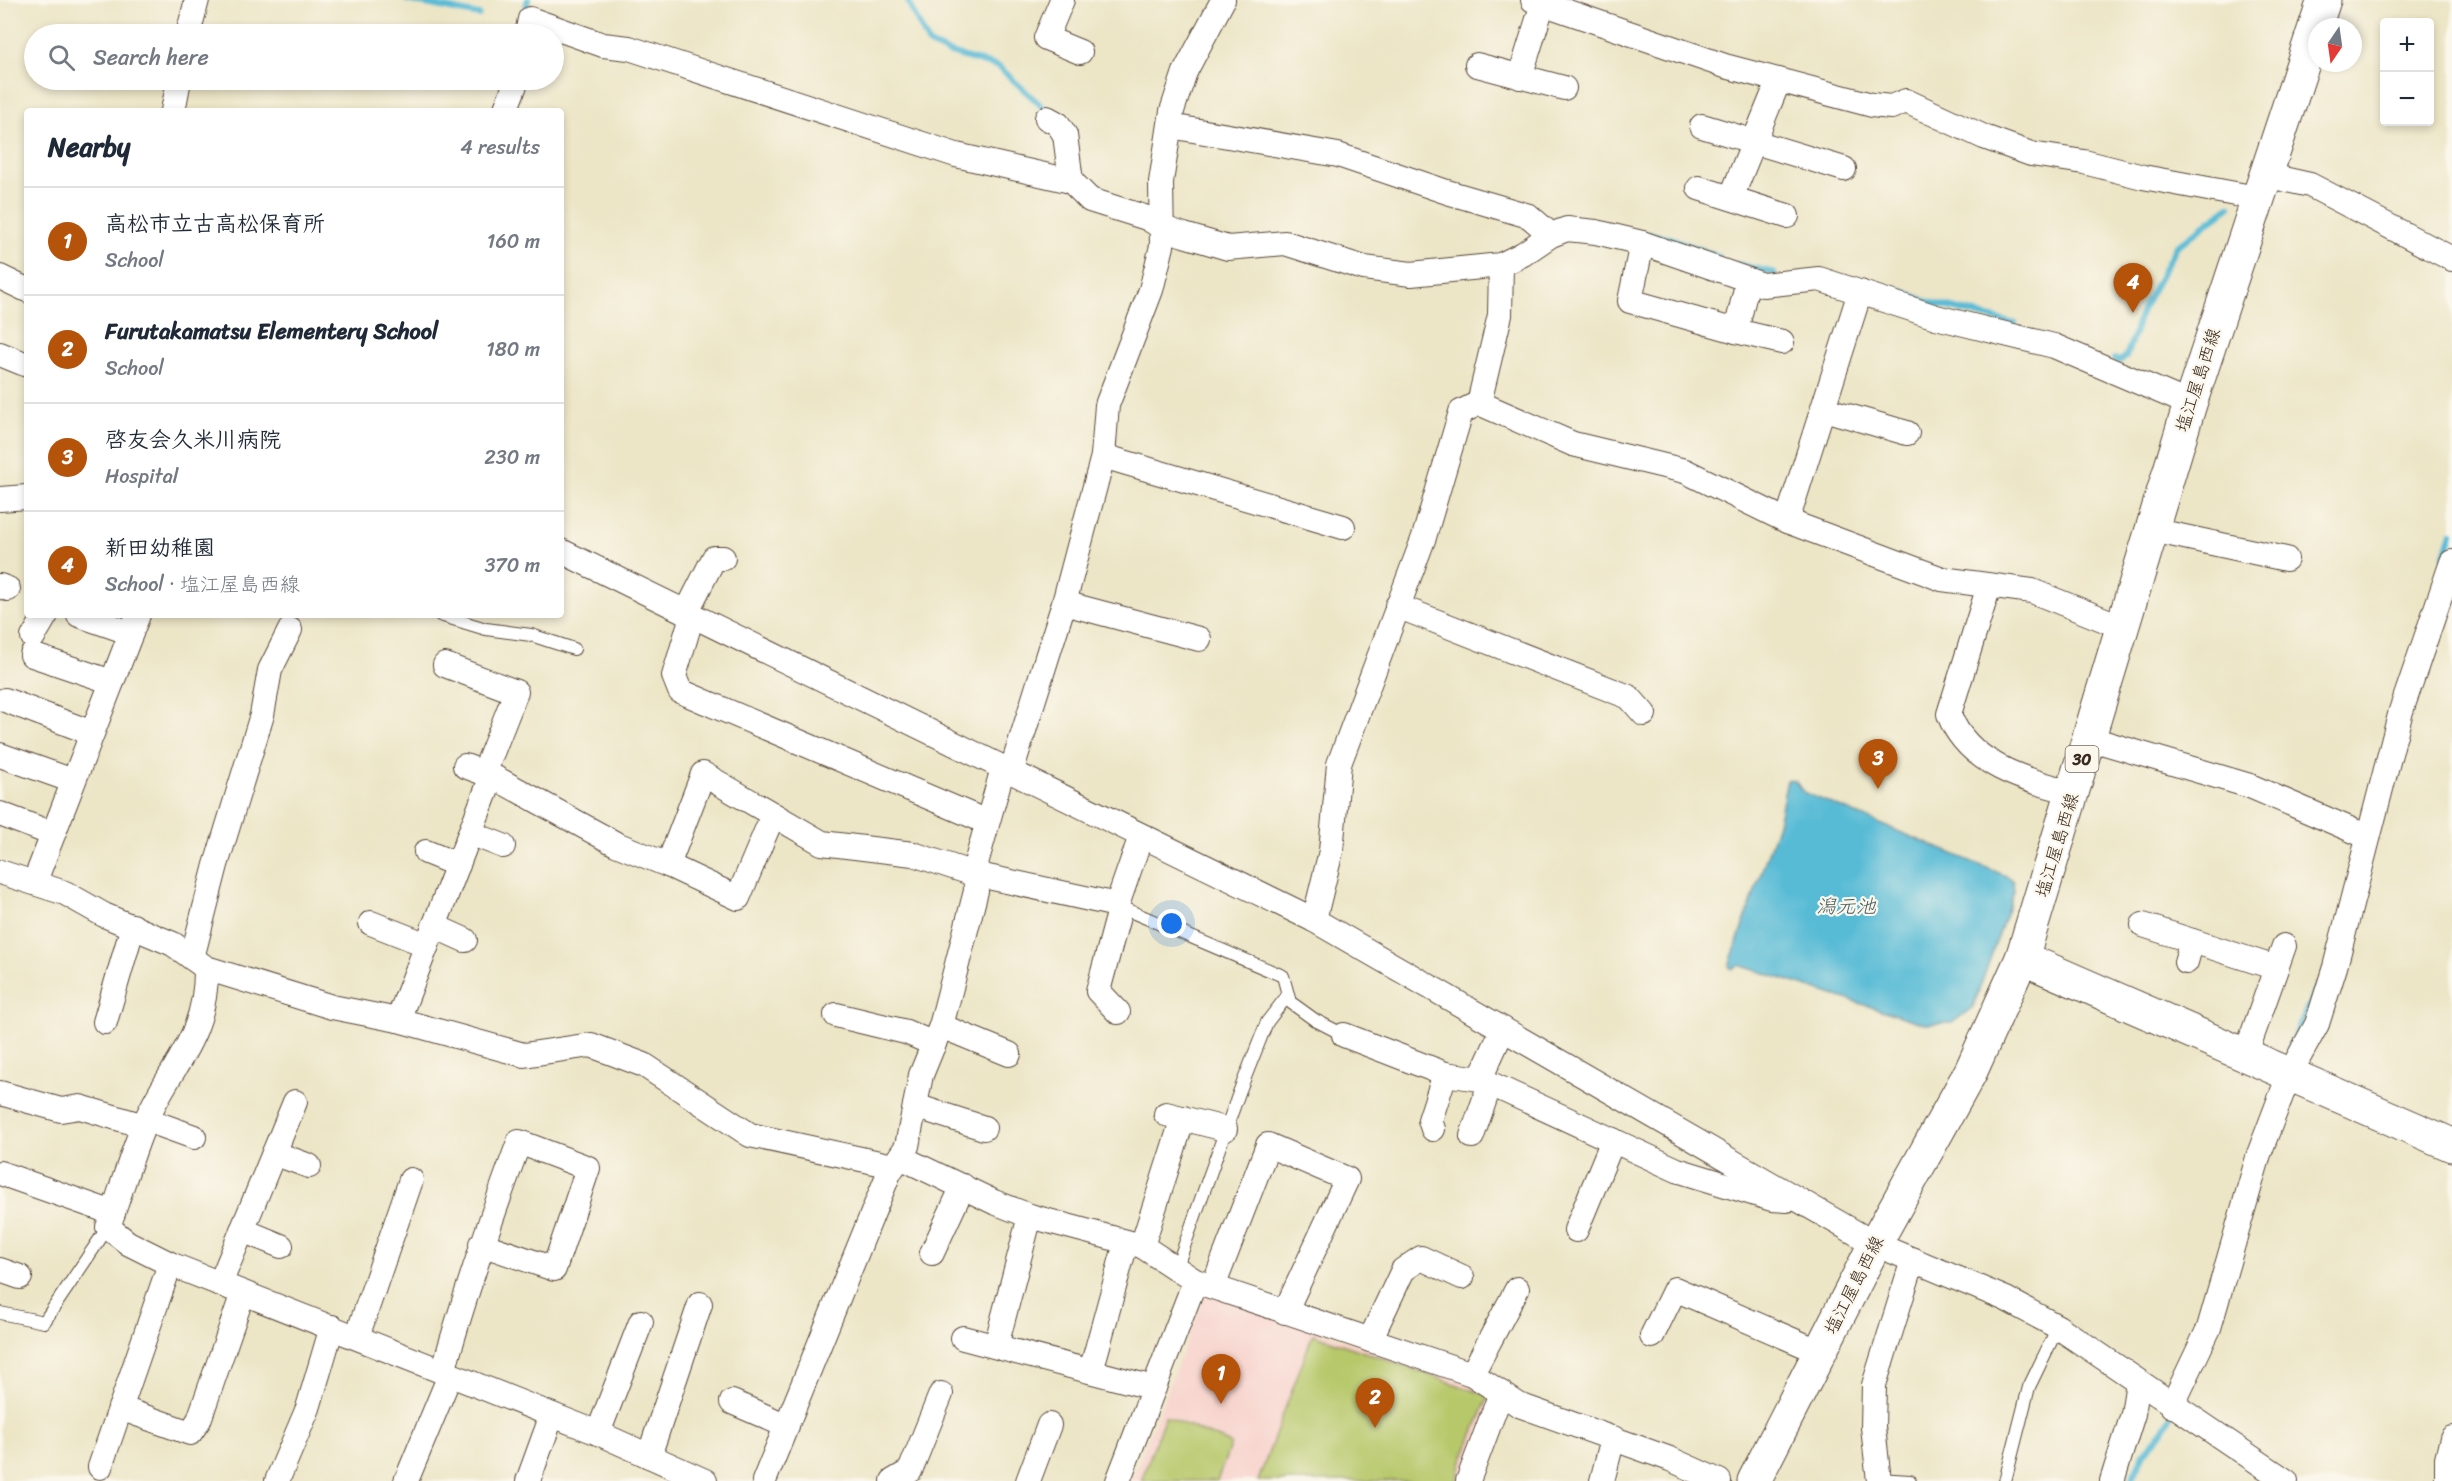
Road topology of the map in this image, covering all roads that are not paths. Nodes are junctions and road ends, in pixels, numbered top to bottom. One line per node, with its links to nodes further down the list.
1 (197, 0): 7 (street)
2 (1062, 0): 11 (street)
3 (1223, 0): 21 (street)
4 (2324, 0): 26 (main road, 塩江屋島西線 / 30)
5 (1538, 2): 6 (street); 13 (street)
6 (1592, 10): 14 (street)
7 (191, 24)
8 (529, 24): 9 (street)
9 (544, 24)
10 (564, 31): 25 (street)
11 (1080, 52)
12 (1477, 65): 13 (street)
13 (1520, 77): 15 (street)
14 (1779, 80): 23 (street); 26 (street)
15 (1563, 88)
16 (177, 90): 18 (street)
17 (513, 90): 19 (street)
18 (173, 108)
19 (506, 108)
20 (1047, 118): 25 (street)
21 (1170, 126): 30 (street); 31 (street)
22 (1702, 126): 23 (street)
23 (1754, 141): 24 (street); 28 (street)
24 (1844, 169)
25 (1071, 181): 30 (street)
26 (2261, 187): 33 (street); 44 (main road, 塩江屋島西線 / 30)
27 (1699, 188): 28 (street)
28 (1731, 198): 29 (street)
29 (1787, 216)
30 (1161, 218): 34 (street); 47 (street)
31 (1551, 234): 32 (street); 34 (street)
32 (1642, 243): 36 (street); 39 (street)
33 (2452, 259)
34 (1501, 265): 43 (street)
35 (0, 277): 37 (street)
36 (1748, 280): 38 (street); 39 (street)
37 (24, 289)
38 (1860, 292): 44 (street); 45 (street)
39 (1736, 331): 40 (street)
40 (1782, 342)
41 (0, 354): 42 (street)
42 (24, 364)
43 (1479, 403): 50 (street); 59 (street)
44 (2190, 404): 52 (main road, 塩江屋島西線 / 30)
45 (1824, 409): 46 (street); 50 (street)
46 (1907, 433)
47 (1103, 456): 51 (street); 58 (street)
48 (24, 497): 49 (street)
49 (0, 499)
50 (1787, 521): 57 (street)
51 (1343, 527)
52 (2152, 530): 55 (street); 65 (main road, 塩江屋島西線 / 30)
53 (564, 552): 60 (street)
54 (723, 558): 60 (street)
55 (2286, 559)
56 (2452, 562): 85 (street)
57 (1989, 586): 65 (street); 79 (street)
58 (1064, 603): 67 (street); 76 (street)
59 (1397, 606): 72 (street); 95 (street)
60 (689, 614): 76 (street); 82 (street)
61 (45, 618): 70 (street)
62 (97, 618): 64 (street)
63 (450, 618): 68 (lane)
64 (134, 624): 70 (street)
65 (2120, 626): 74 (main road, 塩江屋島西線 / 30)
66 (290, 630): 102 (street)
67 (1199, 639)
68 (574, 649)
69 (446, 664): 77 (street)
70 (112, 682): 73 (street)
71 (5, 700): 73 (street)
72 (1644, 714)
73 (92, 733): 78 (street)
74 (2088, 738): 79 (main road, 塩江屋島西線 / 30); 85 (street)
75 (0, 755): 78 (street)
76 (1007, 770): 82 (street); 86 (street)
77 (480, 772): 83 (street); 90 (street)
78 (73, 781): 84 (street)
79 (2072, 792): 101 (main road, 塩江屋島西線 / 30)
80 (0, 814): 84 (street)
81 (773, 815): 90 (street); 90 (street); 92 (street)
82 (987, 822): 92 (street)
83 (470, 833): 87 (street); 89 (street)
84 (53, 834): 93 (street)
85 (2362, 834): 114 (street)
86 (1141, 836): 94 (street); 95 (street)
87 (503, 846)
88 (426, 852): 89 (street)
89 (458, 865): 99 (street)
90 (668, 865)
91 (0, 872): 93 (street)
92 (974, 873): 94 (street); 109 (street)
93 (34, 881): 98 (street)
94 (1117, 905): 103 (lane); 104 (street)
95 (1314, 920): 108 (street)
96 (371, 923): 99 (street)
97 (2143, 925): 112 (street)
98 (133, 926): 102 (street); 107 (street)
99 (431, 936): 100 (street); 106 (street)
100 (465, 940)
101 (2022, 958): 112 (main road); 139 (main road, 塩江屋島西線 / 30)
102 (199, 963): 106 (street); 119 (street)
103 (1288, 995): 110 (lane); 121 (lane)
104 (1118, 1012)
105 (836, 1015): 109 (street)
106 (398, 1020): 128 (street)
107 (105, 1022)
108 (1503, 1029): 115 (street); 133 (street)
109 (938, 1035): 111 (street); 118 (street)
110 (1344, 1035): 113 (street)
111 (1008, 1054)
112 (2245, 1056): 114 (main road)
113 (1445, 1074): 115 (street); 122 (street)
114 (2289, 1075): 126 (main road); 170 (street)
115 (1485, 1081): 123 (street); 125 (street)
116 (0, 1093): 119 (street)
117 (295, 1102): 127 (street)
118 (915, 1106): 120 (street); 128 (street)
119 (145, 1123): 124 (street); 135 (street)
120 (984, 1128)
121 (1225, 1129): 140 (street); 146 (lane)
122 (1434, 1129)
123 (1472, 1136)
124 (194, 1137)
125 (1613, 1140): 133 (street); 137 (street)
126 (2452, 1145)
127 (274, 1152): 129 (street); 136 (street)
128 (897, 1162): 132 (street); 174 (street)
129 (309, 1166)
130 (0, 1173): 135 (street)
131 (411, 1180): 157 (street)
132 (963, 1186): 134 (street); 142 (street)
133 (1798, 1200): 139 (street)
134 (1030, 1216): 140 (street); 160 (street)
135 (111, 1220): 144 (street); 152 (lane)
136 (242, 1230): 141 (street); 147 (street)
137 (1576, 1230)
138 (481, 1244): 138 (street); 163 (street)
139 (1875, 1244): 143 (street); 161 (main road, 塩江屋島西線 / 30)
140 (1134, 1245): 146 (street); 162 (street)
141 (281, 1246)
142 (932, 1253)
143 (1913, 1260): 155 (street); 180 (street)
144 (170, 1264): 147 (street); 171 (street)
145 (1462, 1277): 159 (street)
146 (1195, 1279): 151 (street); 151 (street); 166 (street)
147 (220, 1284): 149 (street)
148 (1517, 1289): 164 (street)
149 (243, 1293): 154 (street); 171 (street)
150 (700, 1304): 178 (street)
151 (1285, 1312): 159 (street)
152 (0, 1313)
153 (641, 1322): 175 (street)
154 (332, 1327): 157 (street); 181 (street)
155 (2058, 1327): 165 (street); 194 (lane)
156 (1652, 1336): 161 (street)
157 (357, 1337): 163 (street)
158 (963, 1338): 160 (street)
159 (1370, 1340): 164 (street)
160 (996, 1346): 162 (street)
161 (1820, 1352): 192 (main road, 塩江屋島西線 / 30)
162 (1090, 1371): 166 (street)
163 (447, 1373): 172 (street); 182 (street)
164 (1472, 1374): 167 (street)
165 (2138, 1382): 170 (street); 195 (street)
166 (1154, 1388): 188 (street)
167 (1501, 1393): 176 (street); 189 (street)
168 (941, 1394): 186 (street)
169 (732, 1401): 174 (street)
170 (2172, 1406): 196 (street)
171 (120, 1408): 179 (street)
172 (552, 1415): 175 (street); 183 (street)
173 (1049, 1425): 187 (street)
174 (787, 1426): 185 (street)
175 (598, 1433): 178 (street)
176 (1614, 1438): 190 (street); 191 (street)
177 (2452, 1438): 197 (street)
178 (649, 1456): 184 (street)
179 (100, 1467)
180 (1879, 1480): 193 (lane)
181 (277, 1481)
182 (406, 1481)
183 (528, 1481)
184 (705, 1481)
185 (764, 1481)
186 (893, 1481)
187 (1029, 1481)
188 (1118, 1481)
189 (1468, 1481)
190 (1602, 1481)
191 (1719, 1481)
192 (1754, 1481)
193 (1910, 1481)
194 (2005, 1481)
195 (2112, 1481)
196 (2286, 1481)
197 (2447, 1481)

